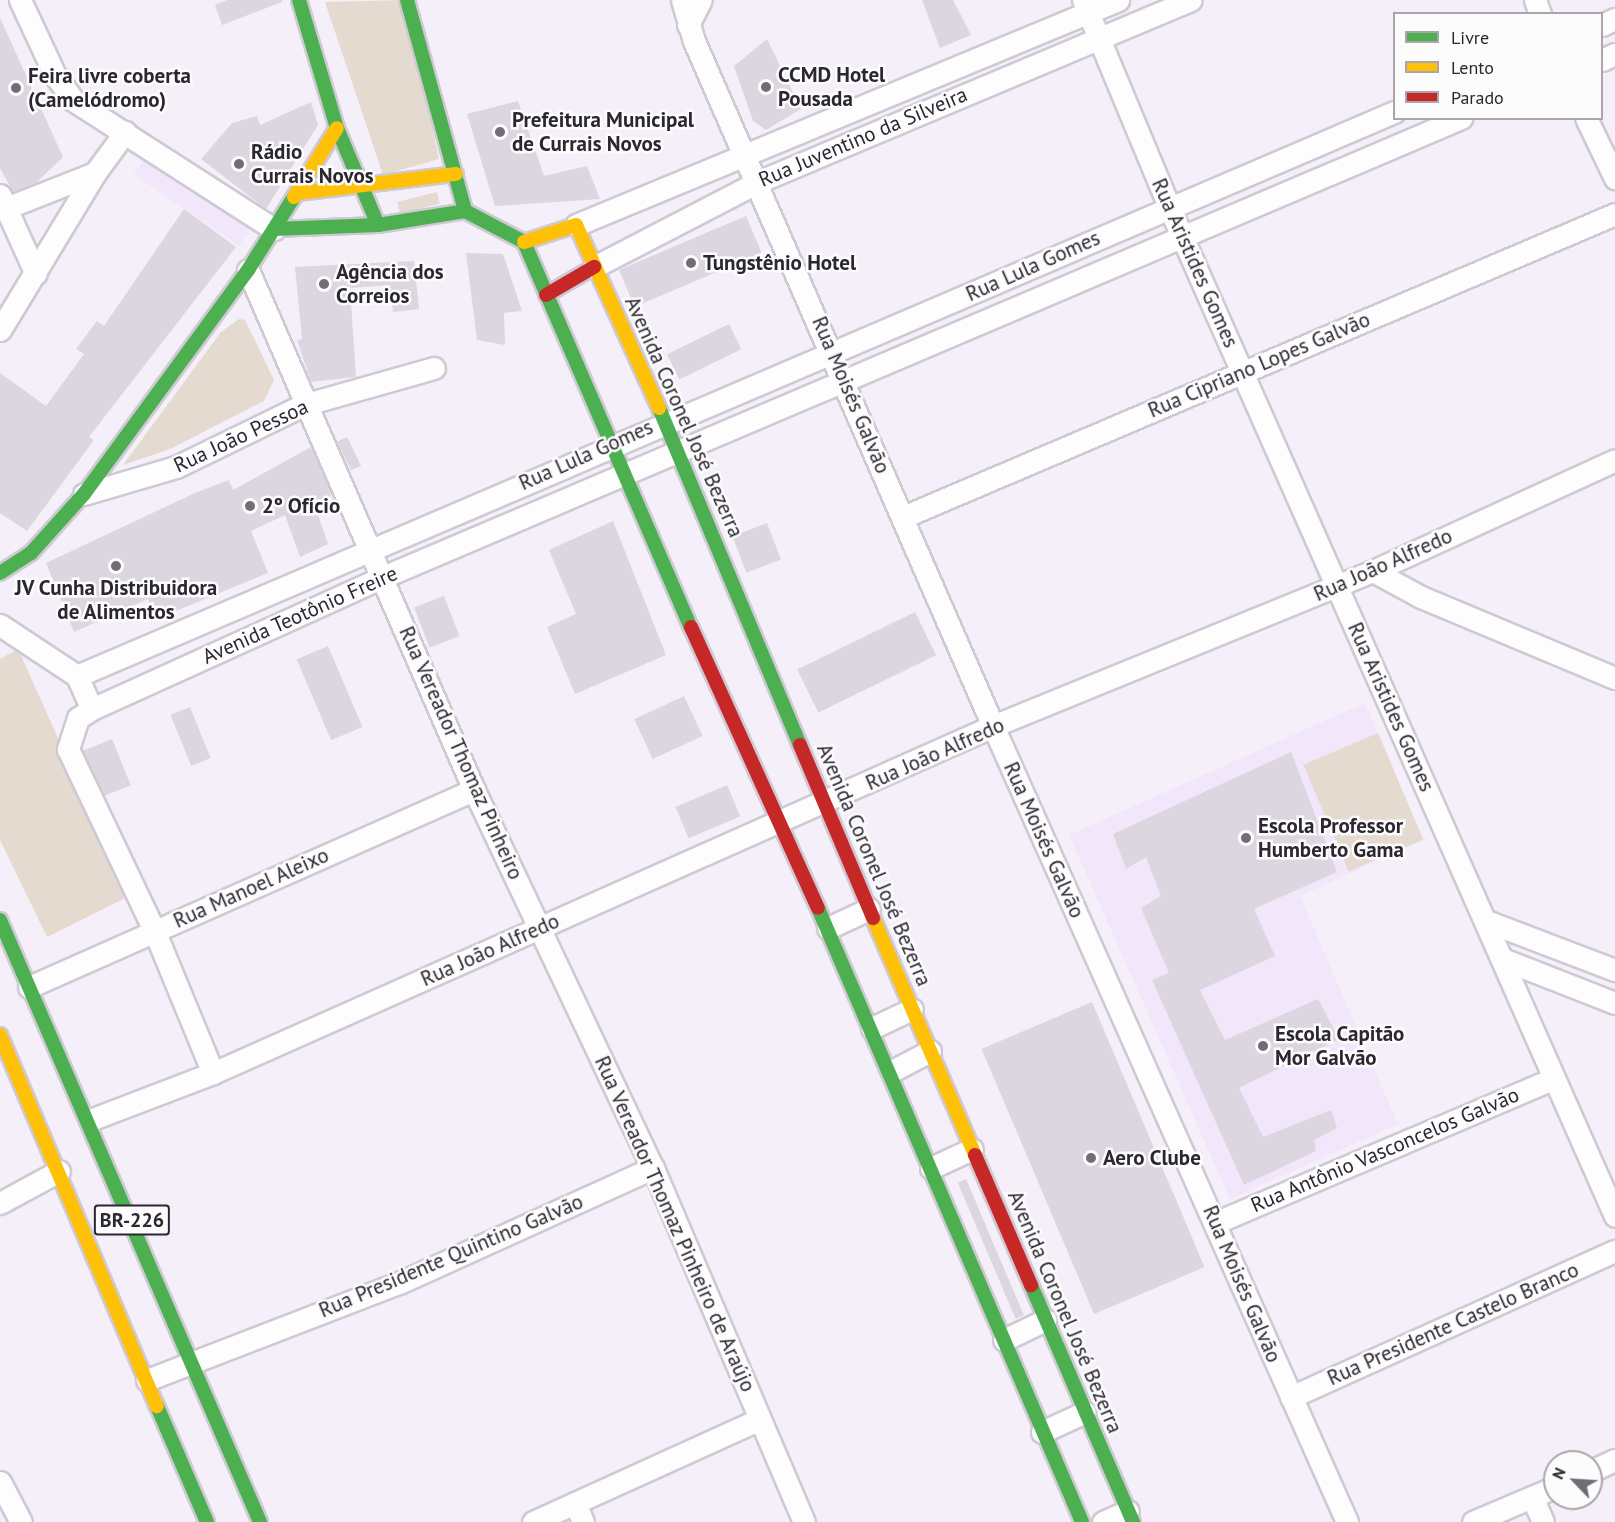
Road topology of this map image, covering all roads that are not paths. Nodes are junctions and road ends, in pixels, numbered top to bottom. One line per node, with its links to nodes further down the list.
1 (20, 0): 17 (street)
2 (299, 0): 16 (main road)
3 (407, 0): 21 (main road)
4 (682, 0): 9 (street, Rua Moisés Galvão)
5 (701, 0): 9 (street)
6 (1118, 0): 8 (street, Rua Juventino da Silveira)
7 (1190, 0): 10 (street, Rua Juventino da Silveira)
8 (1086, 6): 10 (street, Rua Aristides Gomes); 11 (street, Rua Juventino da Silveira)
9 (688, 25): 19 (street, Rua Moisés Galvão)
10 (1099, 38): 12 (street, Rua Juventino da Silveira); 27 (street, Rua Aristides Gomes)
11 (933, 75): 12 (street); 19 (street, Rua Juventino da Silveira)
12 (943, 103): 23 (street, Rua Juventino da Silveira)
13 (1386, 116): 18 (street); 27 (street, Rua Lula Gomes)
14 (1456, 120): 18 (street, Rua Lula Gomes)
15 (1587, 120): 22 (street)
16 (337, 128): 24 (main road); 25 (main road)
17 (125, 132): 20 (street); 32 (street)
18 (1389, 148): 33 (street, Rua Lula Gomes)
19 (747, 153): 23 (street, Rua Moisés Galvão); 31 (street, Rua Juventino da Silveira)
20 (95, 173): 26 (street); 37 (street)
21 (456, 174): 24 (main road); 28 (main road)
22 (1615, 178)
23 (760, 181): 35 (street, Rua Juventino da Silveira); 40 (street, Rua Moisés Galvão)
24 (362, 185): 25 (main road); 30 (main road)
25 (298, 193): 32 (main road)
26 (3, 201): 37 (street)
27 (1169, 207): 33 (street, Rua Aristides Gomes); 40 (street, Rua Lula Gomes)
28 (465, 211): 30 (main road); 34 (main road)
29 (1615, 214): 42 (street, Rua Cipriano Lopes Galvão)
30 (378, 225): 32 (main road)
31 (576, 225): 34 (main road, Rua Juventino da Silveira); 35 (main road, Avenida Coronel José Bezerra)
32 (274, 229): 36 (main road)
33 (1181, 234): 42 (street, Rua Aristides Gomes); 43 (street, Rua Lula Gomes)
34 (524, 242): 38 (main road)
35 (594, 267): 38 (main road, Rua Juventino da Silveira); 45 (main road, Avenida Coronel José Bezerra)
36 (248, 270): 44 (street, Rua Vereador Thomaz Pinheiro); 50 (main road)
37 (36, 274): 39 (street)
38 (546, 296): 46 (main road)
39 (0, 330)
40 (834, 353): 43 (street, Rua Moisés Galvão); 45 (street, Rua Lula Gomes)
41 (434, 368): 44 (street, Rua João Pessoa)
42 (1243, 372): 51 (street, Rua Cipriano Lopes Galvão); 56 (street, Rua Aristides Gomes)
43 (845, 383): 47 (street, Rua Lula Gomes); 51 (street, Rua Moisés Galvão)
44 (303, 405): 50 (street, Rua João Pessoa); 52 (street, Rua Vereador Thomaz Pinheiro)
45 (665, 420): 46 (street, Rua Lula Gomes); 47 (main road, Avenida Coronel José Bezerra)
46 (609, 447): 49 (main road); 52 (street, Rua Lula Gomes)
47 (679, 450): 49 (street, Rua Lula Gomes); 65 (main road, Avenida Coronel José Bezerra)
48 (1615, 460): 53 (street, Rua João Alfredo)
49 (624, 477): 55 (street, Avenida Teotônio Freire); 66 (main road)
50 (84, 494): 54 (main road)
51 (903, 517): 63 (street, Rua Moisés Galvão)
52 (372, 546): 55 (street, Rua Vereador Thomaz Pinheiro); 57 (street, Rua Lula Gomes)
53 (1373, 571): 56 (street, Rua João Alfredo); 61 (street)
54 (0, 573)
55 (383, 577): 59 (street, Avenida Teotônio Freire); 64 (street, Rua Vereador Thomaz Pinheiro)
56 (1336, 587): 63 (street, Rua João Alfredo); 69 (street, Rua Aristides Gomes)
57 (252, 599): 59 (street); 60 (street, Rua Lula Gomes)
58 (2, 626): 60 (street)
59 (265, 630): 62 (street, Avenida Teotônio Freire)
60 (77, 676): 62 (street)
61 (1615, 678)
62 (92, 709): 72 (street)
63 (993, 726): 65 (street, Rua João Alfredo); 91 (street, Rua Moisés Galvão)
64 (474, 790): 70 (street, Rua Vereador Thomaz Pinheiro); 72 (street, Rua Manoel Aleixo)
65 (824, 804): 66 (street, Rua João Alfredo); 67 (main road, Avenida Coronel José Bezerra)
66 (782, 822): 70 (street, Rua João Alfredo); 71 (main road)
67 (869, 909): 71 (street); 77 (main road, Avenida Coronel José Bezerra)
68 (0, 920): 75 (main road, BR-226)
69 (1489, 922): 73 (street, Rua Aristides Gomes); 74 (street)
70 (543, 926): 82 (street, Rua João Alfredo); 86 (street, Rua Vereador Thomaz Pinheiro de Araújo)
71 (828, 928): 78 (main road)
72 (154, 930): 75 (street, Rua Manoel Aleixo); 82 (street)
73 (1505, 960): 76 (street); 83 (street, Rua Aristides Gomes)
74 (1615, 970)
75 (29, 987): 84 (main road, BR-226)
76 (1615, 1003)
77 (912, 1009): 78 (street); 80 (main road, Avenida Coronel José Bezerra)
78 (872, 1028): 81 (main road)
79 (0, 1035): 88 (main road, BR-226)
80 (930, 1051): 81 (street); 85 (main road, Avenida Coronel José Bezerra)
81 (892, 1071): 87 (main road)
82 (213, 1073): 84 (street, Rua João Alfredo)
83 (1553, 1078): 90 (street, Rua Aristides Gomes); 91 (street, Rua Antônio Vasconcelos Galvão)
84 (90, 1120): 95 (main road, BR-226)
85 (972, 1149): 87 (street); 93 (main road, Avenida Coronel José Bezerra)
86 (653, 1168): 95 (street, Rua Presidente Quintino Galvão); 99 (street, Rua Vereador Thomaz Pinheiro de Araújo)
87 (931, 1168): 94 (main road)
88 (59, 1171): 89 (street); 96 (main road, BR-226)
89 (0, 1203)
90 (1615, 1216)
91 (1217, 1222): 97 (street, Rua Moisés Galvão)
92 (1615, 1251): 97 (street, Rua Presidente Castelo Branco)
93 (1046, 1320): 94 (street); 98 (main road, Avenida Coronel José Bezerra)
94 (1004, 1340): 100 (main road)
95 (192, 1361): 96 (street, Rua Presidente Quintino Galvão); 109 (main road, BR-226)
96 (147, 1380): 108 (main road, BR-226)
97 (1291, 1398): 113 (street, Rua Moisés Galvão)
98 (1085, 1412): 100 (street); 105 (main road, Avenida Coronel José Bezerra)
99 (760, 1419): 104 (street); 110 (street, Rua Vereador Thomaz Pinheiro de Araújo)
100 (1042, 1432): 111 (main road)
101 (0, 1482): 107 (street)
102 (1543, 1492): 103 (street)
103 (1532, 1497): 114 (street); 115 (street)
104 (579, 1513): 106 (street)
105 (1130, 1516): 112 (street)
106 (545, 1520)
107 (21, 1522)
108 (207, 1522)
109 (260, 1522)
110 (804, 1522)
111 (1082, 1522)
112 (1103, 1522)
113 (1347, 1522)
114 (1473, 1522)
115 (1543, 1522)

